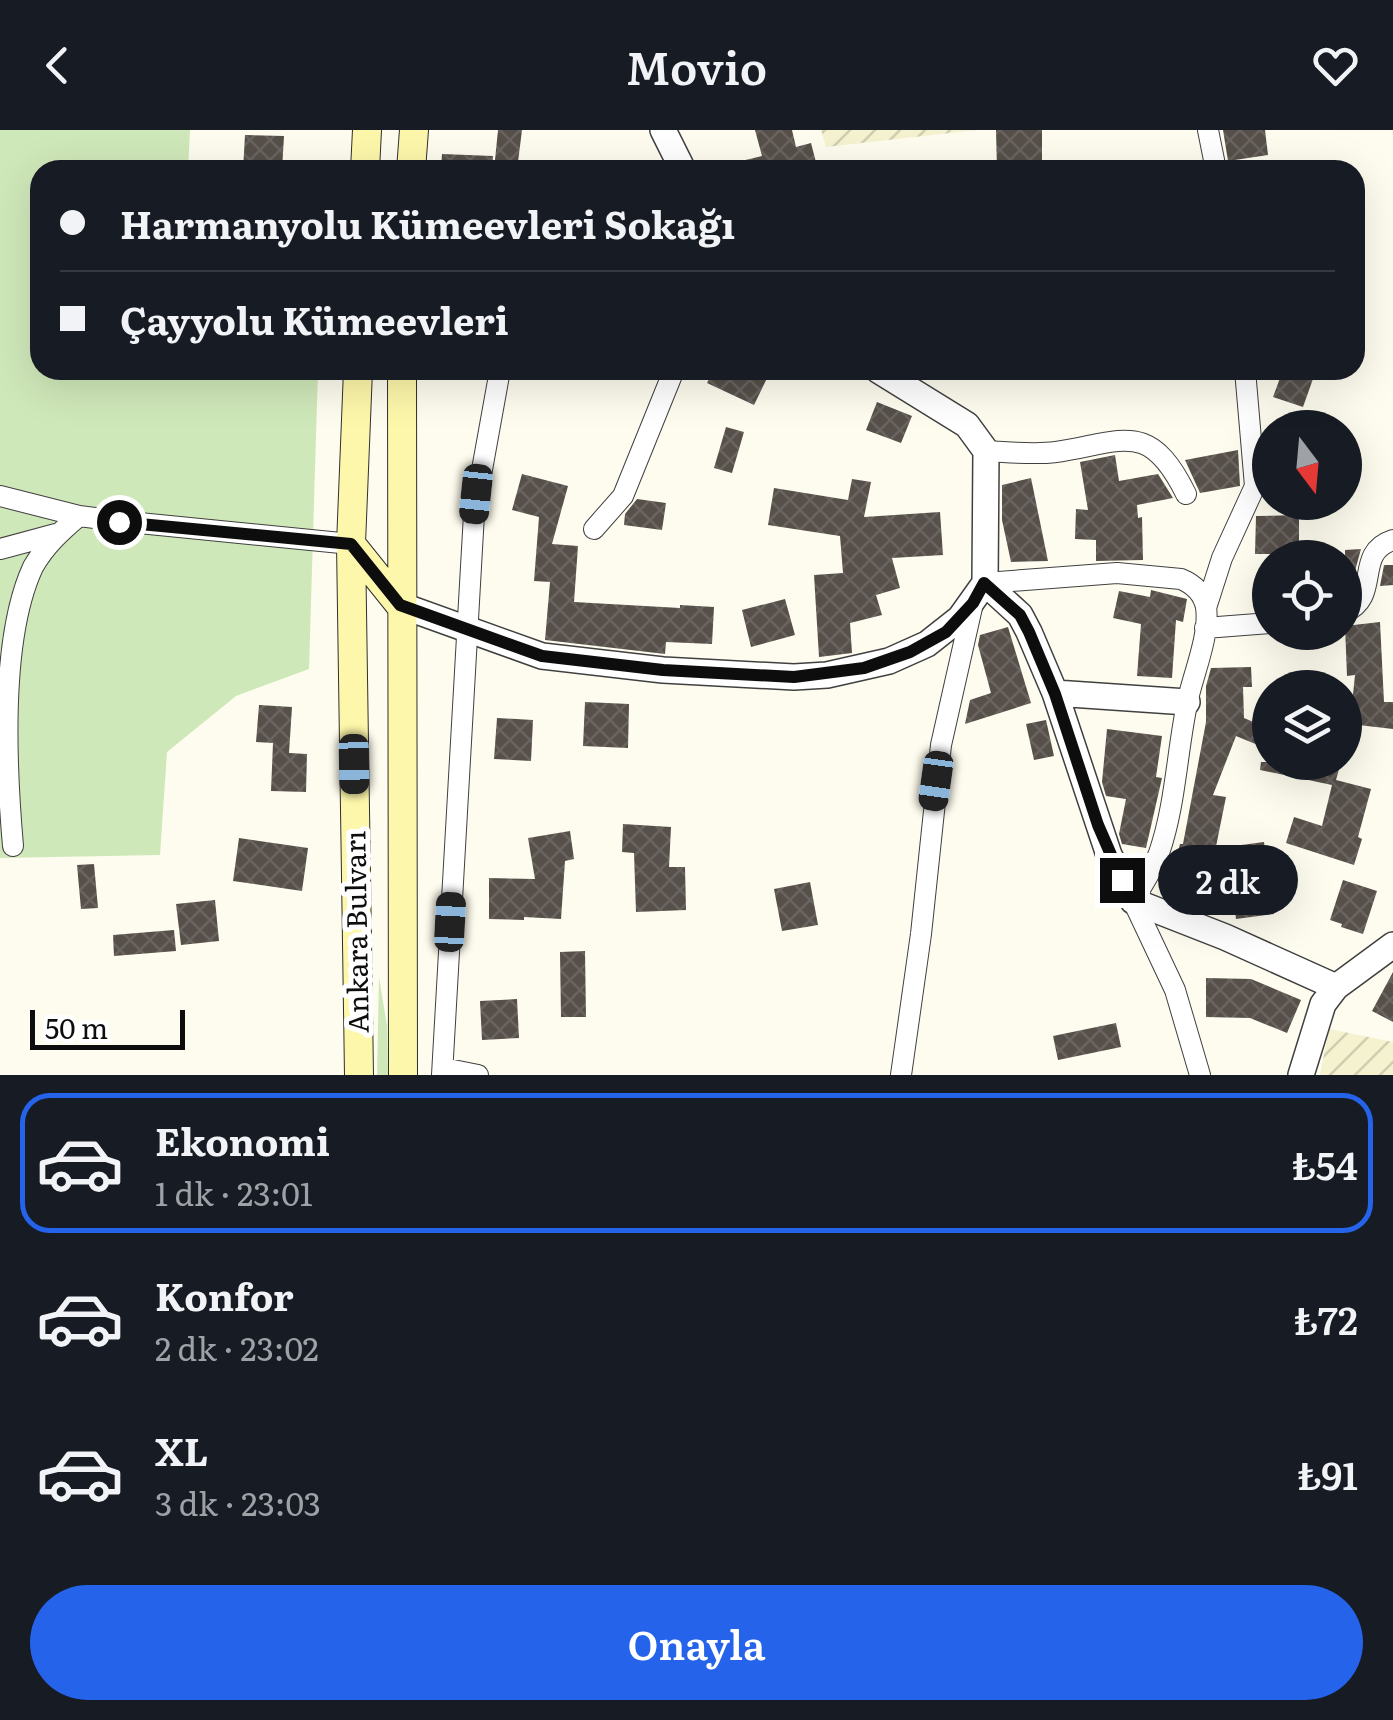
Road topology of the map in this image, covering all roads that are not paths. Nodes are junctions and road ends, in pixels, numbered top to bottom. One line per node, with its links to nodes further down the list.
1 (367, 130): 5 (main road)
2 (414, 130): 6 (main road)
3 (664, 130): 7 (street)
4 (1208, 130): 8 (street)
5 (366, 160)
6 (412, 160)
7 (678, 160)
8 (1214, 160)
9 (358, 380): 22 (main road, Ankara Bulvarı)
10 (402, 380): 26 (main road, Ankara Bulvarı)
11 (498, 380): 29 (street)
12 (670, 380): 19 (street)
13 (894, 380): 15 (street)
14 (1246, 380): 27 (street)
15 (986, 451): 16 (street); 24 (street)
16 (1186, 494)
17 (0, 496): 18 (street)
18 (78, 516): 20 (street); 22 (street)
19 (594, 529)
20 (56, 534): 23 (street); 32 (street)
21 (1393, 540): 25 (street)
22 (351, 544): 26 (main road); 37 (main road, Ankara Bulvarı)
23 (0, 549)
24 (979, 593): 27 (street); 29 (street); 30 (street); 40 (street)
25 (1362, 600)
26 (400, 605): 29 (street); 38 (main road, Ankara Bulvarı)
27 (1205, 618): 28 (street); 31 (street)
28 (1252, 622)
29 (466, 630): 36 (street)
30 (1055, 694): 31 (street); 33 (street)
31 (1188, 702): 33 (street)
32 (13, 846)
33 (1133, 901): 35 (street); 41 (street)
34 (1393, 946): 35 (street)
35 (1336, 987): 42 (street)
36 (442, 1071): 39 (street)
37 (359, 1075)
38 (403, 1075)
39 (478, 1075)
40 (901, 1075)
41 (1200, 1075)
42 (1301, 1075)

